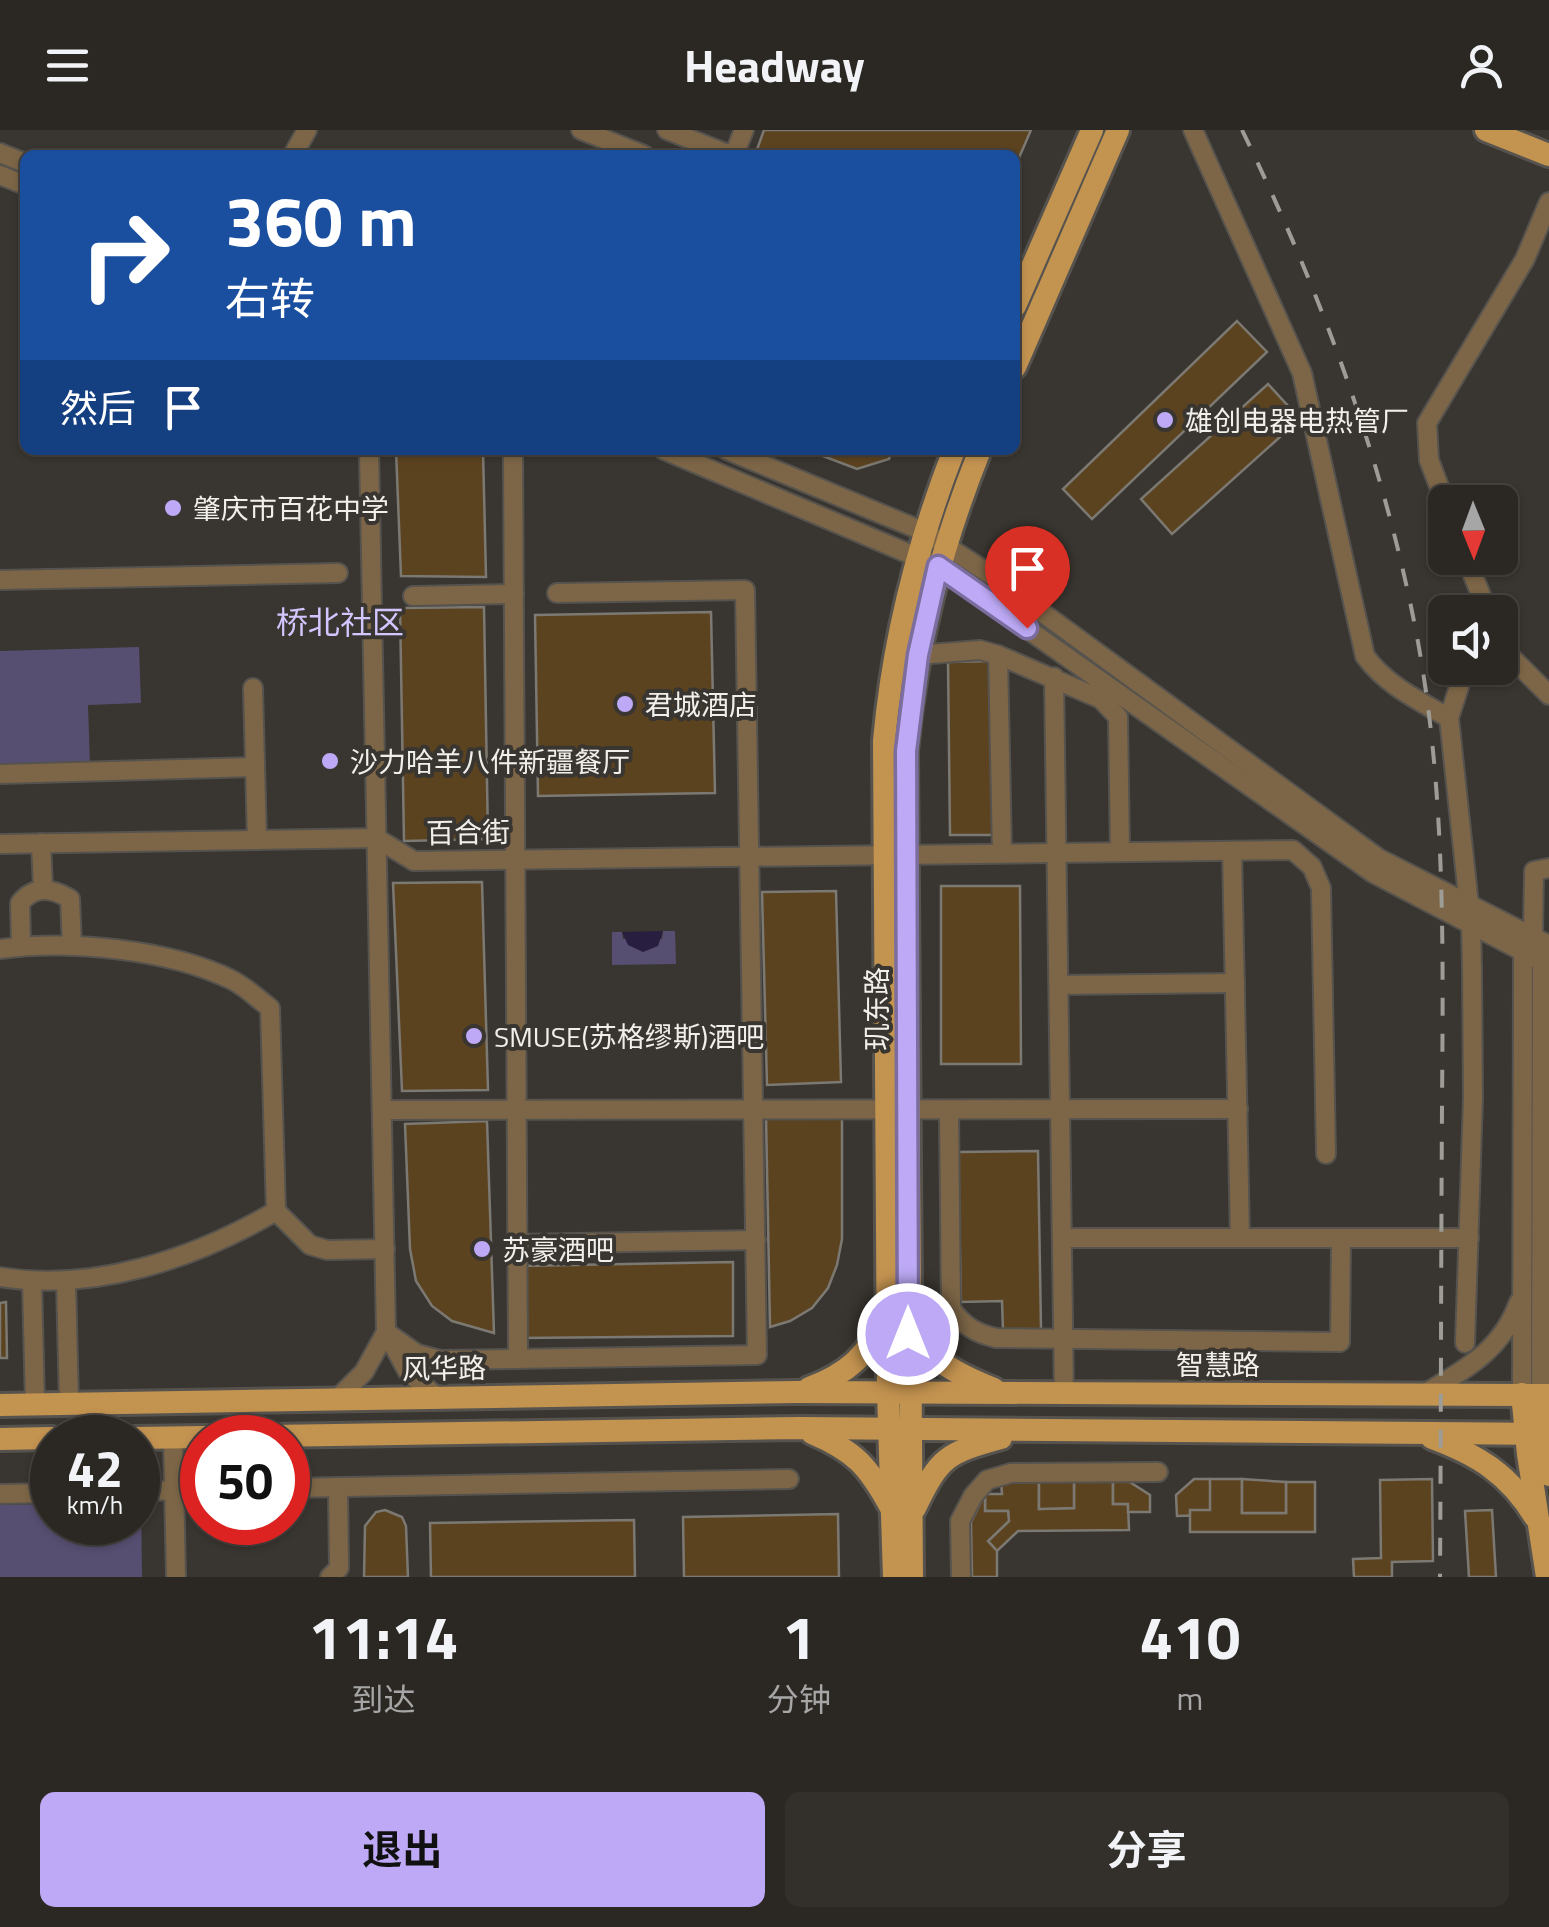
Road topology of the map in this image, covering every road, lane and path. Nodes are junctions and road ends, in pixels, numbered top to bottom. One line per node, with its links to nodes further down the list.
1 (581, 130): 7 (street)
2 (667, 130): 8 (street)
3 (1092, 130): 11 (main road)
4 (1118, 130): 12 (main road)
5 (1193, 130): 35 (street)
6 (1486, 130): 9 (main road)
7 (631, 150)
8 (719, 150)
9 (1549, 155)
10 (1549, 202): 19 (street)
11 (1020, 295)
12 (1020, 355)
13 (368, 455): 38 (street)
14 (514, 455): 26 (street)
15 (676, 455): 21 (street)
16 (739, 455): 20 (street)
17 (952, 455): 20 (main road, 玑东路)
18 (978, 455): 22 (main road, 玑东路)
19 (1439, 485)
20 (925, 532): 21 (main road, 玑东路); 22 (street)
21 (917, 554): 22 (street); 46 (main road, 玑东路)
22 (942, 555): 28 (main road, 玑东路); 51 (street)
23 (338, 573): 24 (street)
24 (0, 580)
25 (557, 593): 47 (street)
26 (514, 594): 27 (street); 48 (street)
27 (413, 596)
28 (918, 655): 29 (street); 46 (main road, 玑东路)
29 (998, 655): 31 (street); 45 (street)
30 (1518, 664): 34 (street)
31 (1054, 677): 43 (street); 44 (street)
32 (1460, 685): 35 (street)
33 (253, 688): 36 (street)
34 (1549, 696)
35 (1449, 718): 51 (street)
36 (255, 767): 37 (street); 39 (street)
37 (0, 774)
38 (376, 838): 39 (street, 百合街); 48 (street, 百合街); 61 (street)
39 (257, 840): 40 (street, 百合街)
40 (41, 843): 41 (street, 百合街); 50 (street)
41 (0, 844)
42 (1232, 851): 44 (street, 百合街); 56 (street); 66 (street, 百合街)
43 (1057, 852): 44 (street, 百合街); 45 (street, 百合街); 57 (street)
44 (1120, 852)
45 (1002, 853): 46 (street, 百合街)
46 (894, 854): 47 (street, 百合街); 64 (main road, 玑东路)
47 (750, 856): 48 (street, 百合街); 63 (street)
48 (515, 859): 62 (street)
49 (1549, 868): 55 (street)
50 (43, 889): 52 (street); 53 (street)
51 (1470, 914): 55 (street); 71 (street)
52 (22, 946): 53 (street); 54 (street)
53 (72, 946): 67 (street)
54 (0, 949)
55 (1539, 952): 58 (street); 78 (street)
56 (1235, 983): 57 (street); 60 (street)
57 (1058, 985): 59 (street)
58 (1545, 1027): 78 (street)
59 (1060, 1109): 60 (street); 65 (street); 68 (street)
60 (1238, 1109): 69 (street)
61 (382, 1110): 62 (street); 74 (street)
62 (517, 1110): 63 (street); 73 (street)
63 (754, 1110): 64 (street); 72 (street)
64 (897, 1110): 65 (street); 79 (main road, 玑东路)
65 (949, 1110): 81 (street)
66 (1326, 1154)
67 (276, 1211): 74 (street); 76 (street)
68 (1062, 1238): 69 (street); 81 (street)
69 (1240, 1238): 70 (street)
70 (1341, 1238): 71 (street); 81 (street)
71 (1468, 1238): 82 (street)
72 (756, 1240): 73 (street); 83 (street)
73 (518, 1244): 83 (street)
74 (384, 1250): 80 (street)
75 (0, 1277): 77 (street)
76 (66, 1281): 77 (street); 94 (street)
77 (32, 1282): 93 (street)
78 (1538, 1290): 87 (street); 89 (street)
79 (898, 1300): 85 (main road); 86 (main road, 玑东路); 90 (main road)
80 (386, 1332): 83 (street); 91 (street); 92 (street)
81 (1063, 1339): 88 (street)
82 (1465, 1343)
83 (518, 1359)
84 (742, 1392): 85 (main road, 风华路); 91 (main road, 风华路); 98 (main road)
85 (796, 1392): 86 (main road, 风华路)
86 (898, 1393): 90 (main road, 智慧路); 97 (main road, 玑东路)
87 (1426, 1393): 88 (main road, 智慧路); 89 (main road, 智慧路)
88 (1064, 1394): 90 (main road, 智慧路)
89 (1537, 1394): 101 (main road)
90 (1010, 1395)
91 (438, 1398): 92 (main road, 风华路)
92 (337, 1400): 94 (main road, 风华路)
93 (35, 1404): 94 (main road, 风华路); 95 (main road, 风华路)
94 (69, 1404)
95 (0, 1405)
96 (800, 1428): 97 (main road); 98 (main road); 116 (main road)
97 (900, 1429): 100 (main road); 116 (main road, 玑东路)
98 (743, 1430): 103 (main road)
99 (1413, 1431): 100 (main road); 101 (main road); 117 (main road)
100 (1025, 1432): 116 (main road)
101 (1539, 1434): 107 (main road); 117 (main road)
102 (160, 1437): 103 (main road)
103 (173, 1437): 112 (street)
104 (30, 1438): 105 (main road)
105 (0, 1439)
106 (1158, 1472): 122 (street)
107 (1549, 1475)
108 (790, 1479): 109 (street)
109 (338, 1487): 110 (street); 119 (street)
110 (310, 1488)
111 (160, 1490): 112 (street)
112 (174, 1490): 113 (street); 118 (street)
113 (180, 1490)
114 (30, 1493): 115 (street)
115 (0, 1494)
116 (903, 1514): 120 (main road, 玑东路); 121 (main road, 玑东路)
117 (1539, 1524): 123 (main road)
118 (176, 1577)
119 (330, 1577)
120 (894, 1577)
121 (912, 1577)
122 (961, 1577)
123 (1547, 1577)

